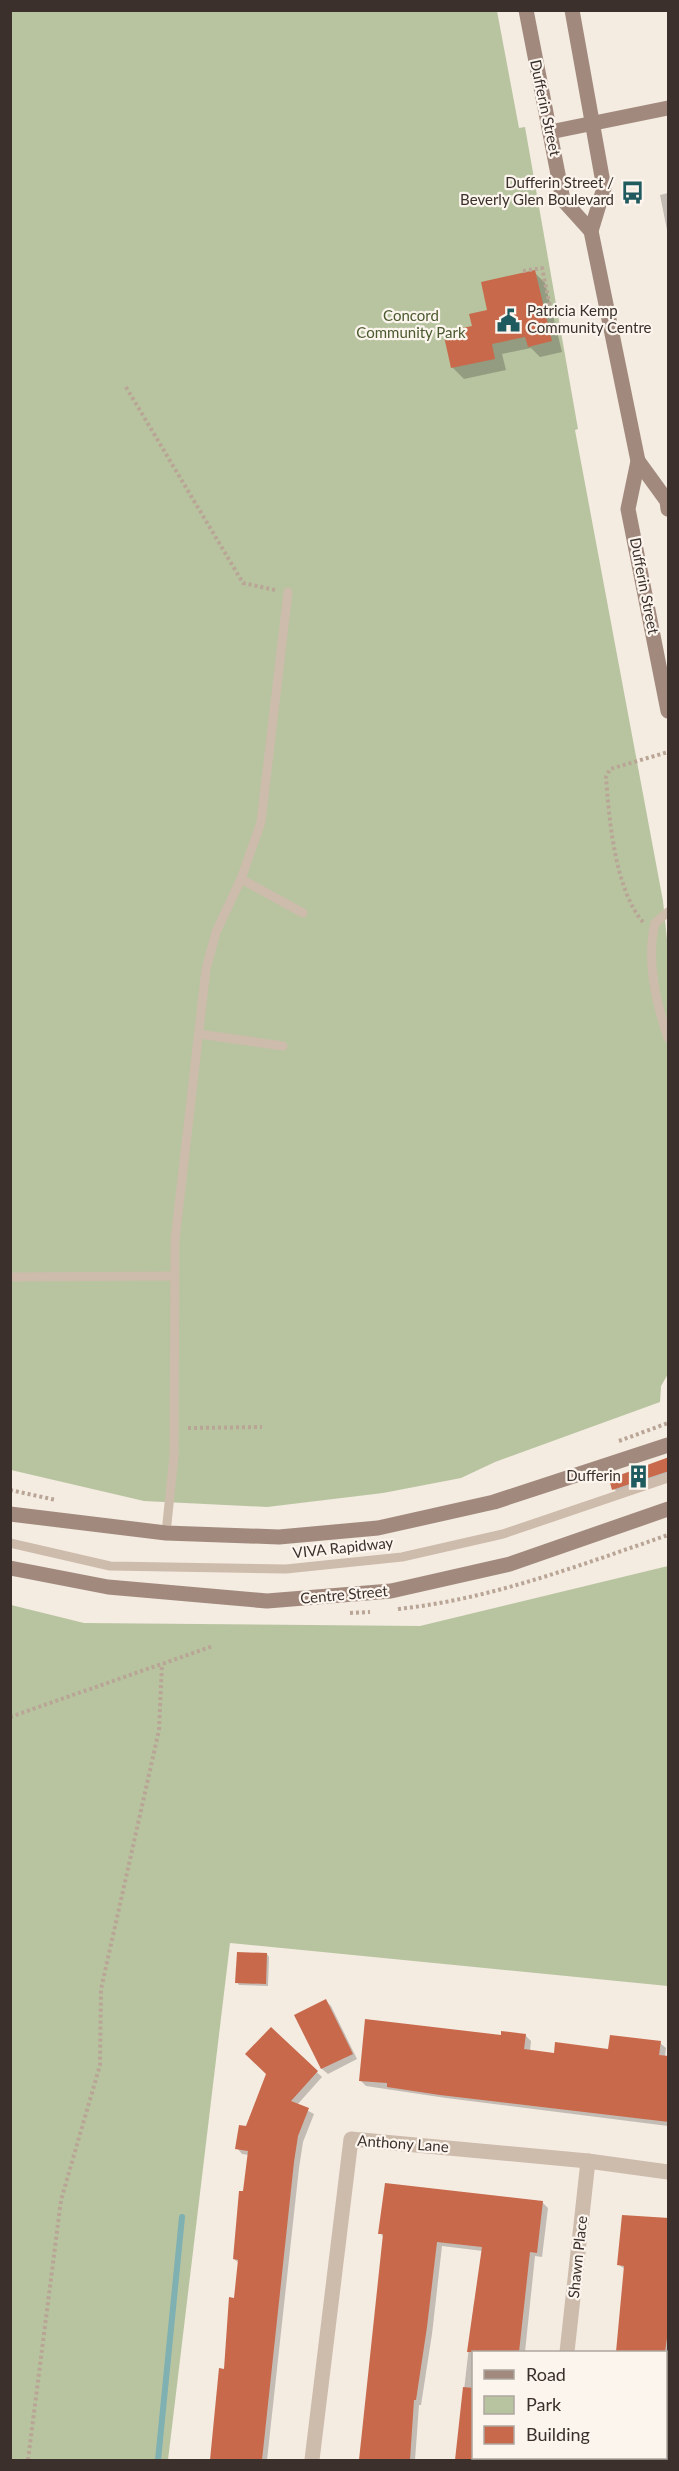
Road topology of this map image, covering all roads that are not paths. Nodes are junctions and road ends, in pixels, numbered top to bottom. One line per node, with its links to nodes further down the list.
1 (526, 10): 5 (main road, Dufferin Street)
2 (572, 10): 4 (main road, Dufferin Street)
3 (669, 108): 4 (main road)
4 (592, 122): 5 (main road); 6 (main road, Dufferin Street)
5 (550, 132): 6 (main road, Dufferin Street)
6 (591, 231): 7 (main road, Dufferin Street)
7 (638, 461): 8 (main road, Dufferin Street); 10 (main road, Dufferin Street)
8 (668, 504)
9 (288, 592): 11 (lane)
10 (669, 711)
11 (241, 879): 13 (lane); 14 (lane)
12 (669, 912): 15 (lane)
13 (303, 913)
14 (199, 1034): 16 (lane); 17 (lane)
15 (669, 1038)
16 (283, 1046)
17 (174, 1276): 18 (lane); 23 (lane)
18 (10, 1277)
19 (669, 1445): 23 (main road)
20 (669, 1478): 24 (lane, VIVA Rapidway)
21 (669, 1509): 25 (main road, Centre Street)
22 (10, 1514): 23 (main road)
23 (166, 1533)
24 (10, 1543)
25 (10, 1568)
26 (588, 2161): 27 (street, Anthony Lane); 28 (street, Shawn Place); 29 (street, Anthony Lane)
27 (669, 2172)
28 (567, 2351)
29 (312, 2460)

